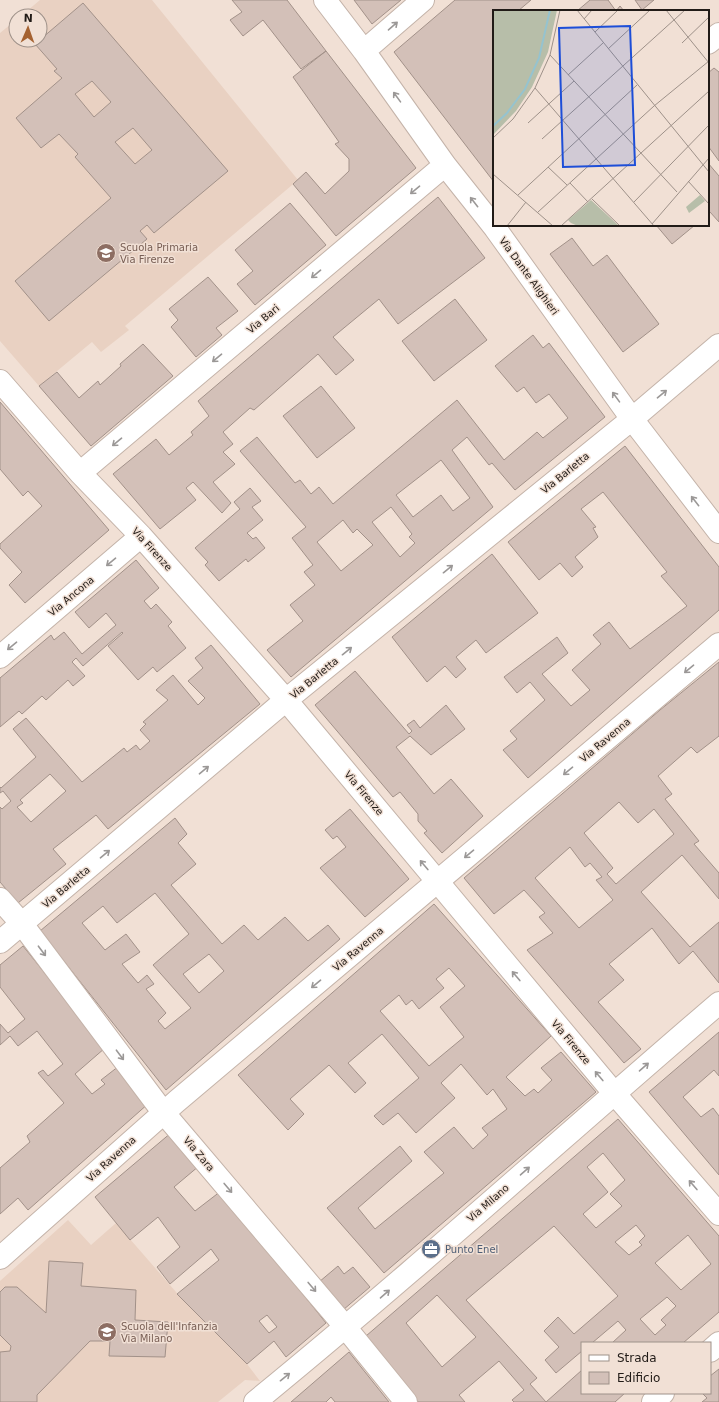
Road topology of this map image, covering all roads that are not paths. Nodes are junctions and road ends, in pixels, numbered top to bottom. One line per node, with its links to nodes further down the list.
1 (325, 0): 5 (street, Via Dante Alighieri)
2 (423, 0): 5 (street, one-way to 2)
3 (719, 34): 4 (street)
4 (709, 42)
5 (364, 51): 6 (street, Via Dante Alighieri, one-way to 5)
6 (445, 165): 7 (street, Via Dante Alighieri, one-way to 6); 12 (street, Via Bari, one-way to 12)
7 (493, 222)
8 (496, 226): 11 (street, Via Dante Alighieri, one-way to 8)
9 (719, 345): 11 (street, Via Barletta, one-way to 9)
10 (0, 380): 12 (street, Via Firenze)
11 (632, 419): 13 (street, Via Dante Alighieri, one-way to 11); 17 (street, Via Barletta, one-way to 11)
12 (80, 473): 14 (street, Via Firenze)
13 (719, 532)
14 (141, 536): 16 (street, Via Ancona, one-way to 16); 17 (street, Via Firenze)
15 (719, 644): 18 (street, Via Ravenna, one-way to 18)
16 (0, 656)
17 (286, 700): 18 (street, Via Firenze, one-way to 17); 20 (street, Via Barletta, one-way to 17)
18 (438, 881): 23 (street, Via Firenze, one-way to 18); 24 (street, Via Ravenna, one-way to 24)
19 (0, 899): 20 (street, Via Zara)
20 (22, 924): 21 (street, Via Barletta); 24 (street, Via Zara, one-way to 24)
21 (0, 942)
22 (719, 1003): 23 (street, Via Milano, one-way to 22)
23 (614, 1093): 25 (street, Via Firenze, one-way to 23); 27 (street, Via Milano, one-way to 23)
24 (163, 1112): 26 (street, Via Ravenna); 27 (street, Via Zara, one-way to 27)
25 (719, 1214)
26 (0, 1258)
27 (346, 1327): 31 (street, Via Milano, one-way to 27); 32 (street, Via Zara)
28 (719, 1343): 29 (street)
29 (711, 1350)
30 (662, 1394): 33 (street)
31 (255, 1402)
32 (406, 1402)
33 (653, 1402)

